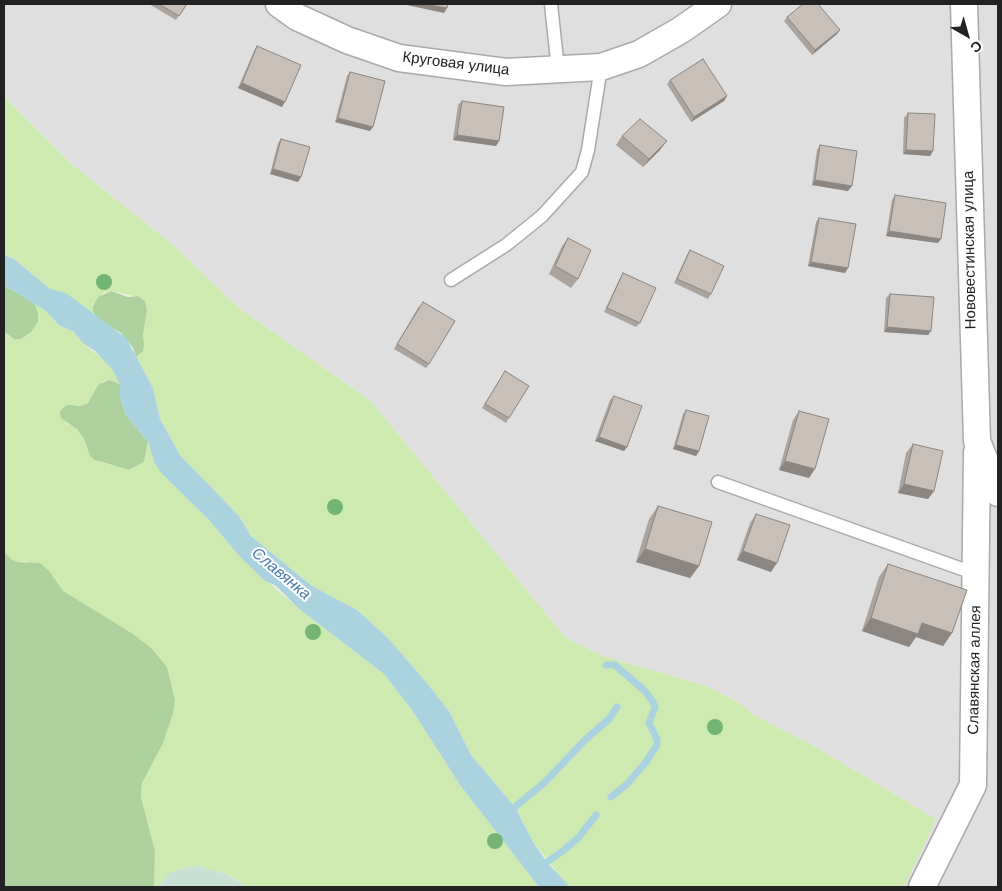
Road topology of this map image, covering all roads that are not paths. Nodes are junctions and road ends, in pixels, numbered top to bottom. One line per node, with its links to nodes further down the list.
1 (279, 4): 6 (street, Круговая улица)
2 (551, 4): 6 (lane)
3 (718, 4): 5 (street, Круговая улица)
4 (964, 4): 8 (street, Нововестинская улица)
5 (601, 67): 6 (street, Круговая улица); 7 (lane)
6 (558, 70)
7 (451, 280)
8 (977, 441): 10 (street, Нововестинская улица); 11 (street, Славянская аллея)
9 (718, 482): 11 (lane)
10 (998, 493)
11 (976, 574): 12 (street, Славянская аллея)
12 (922, 887)

